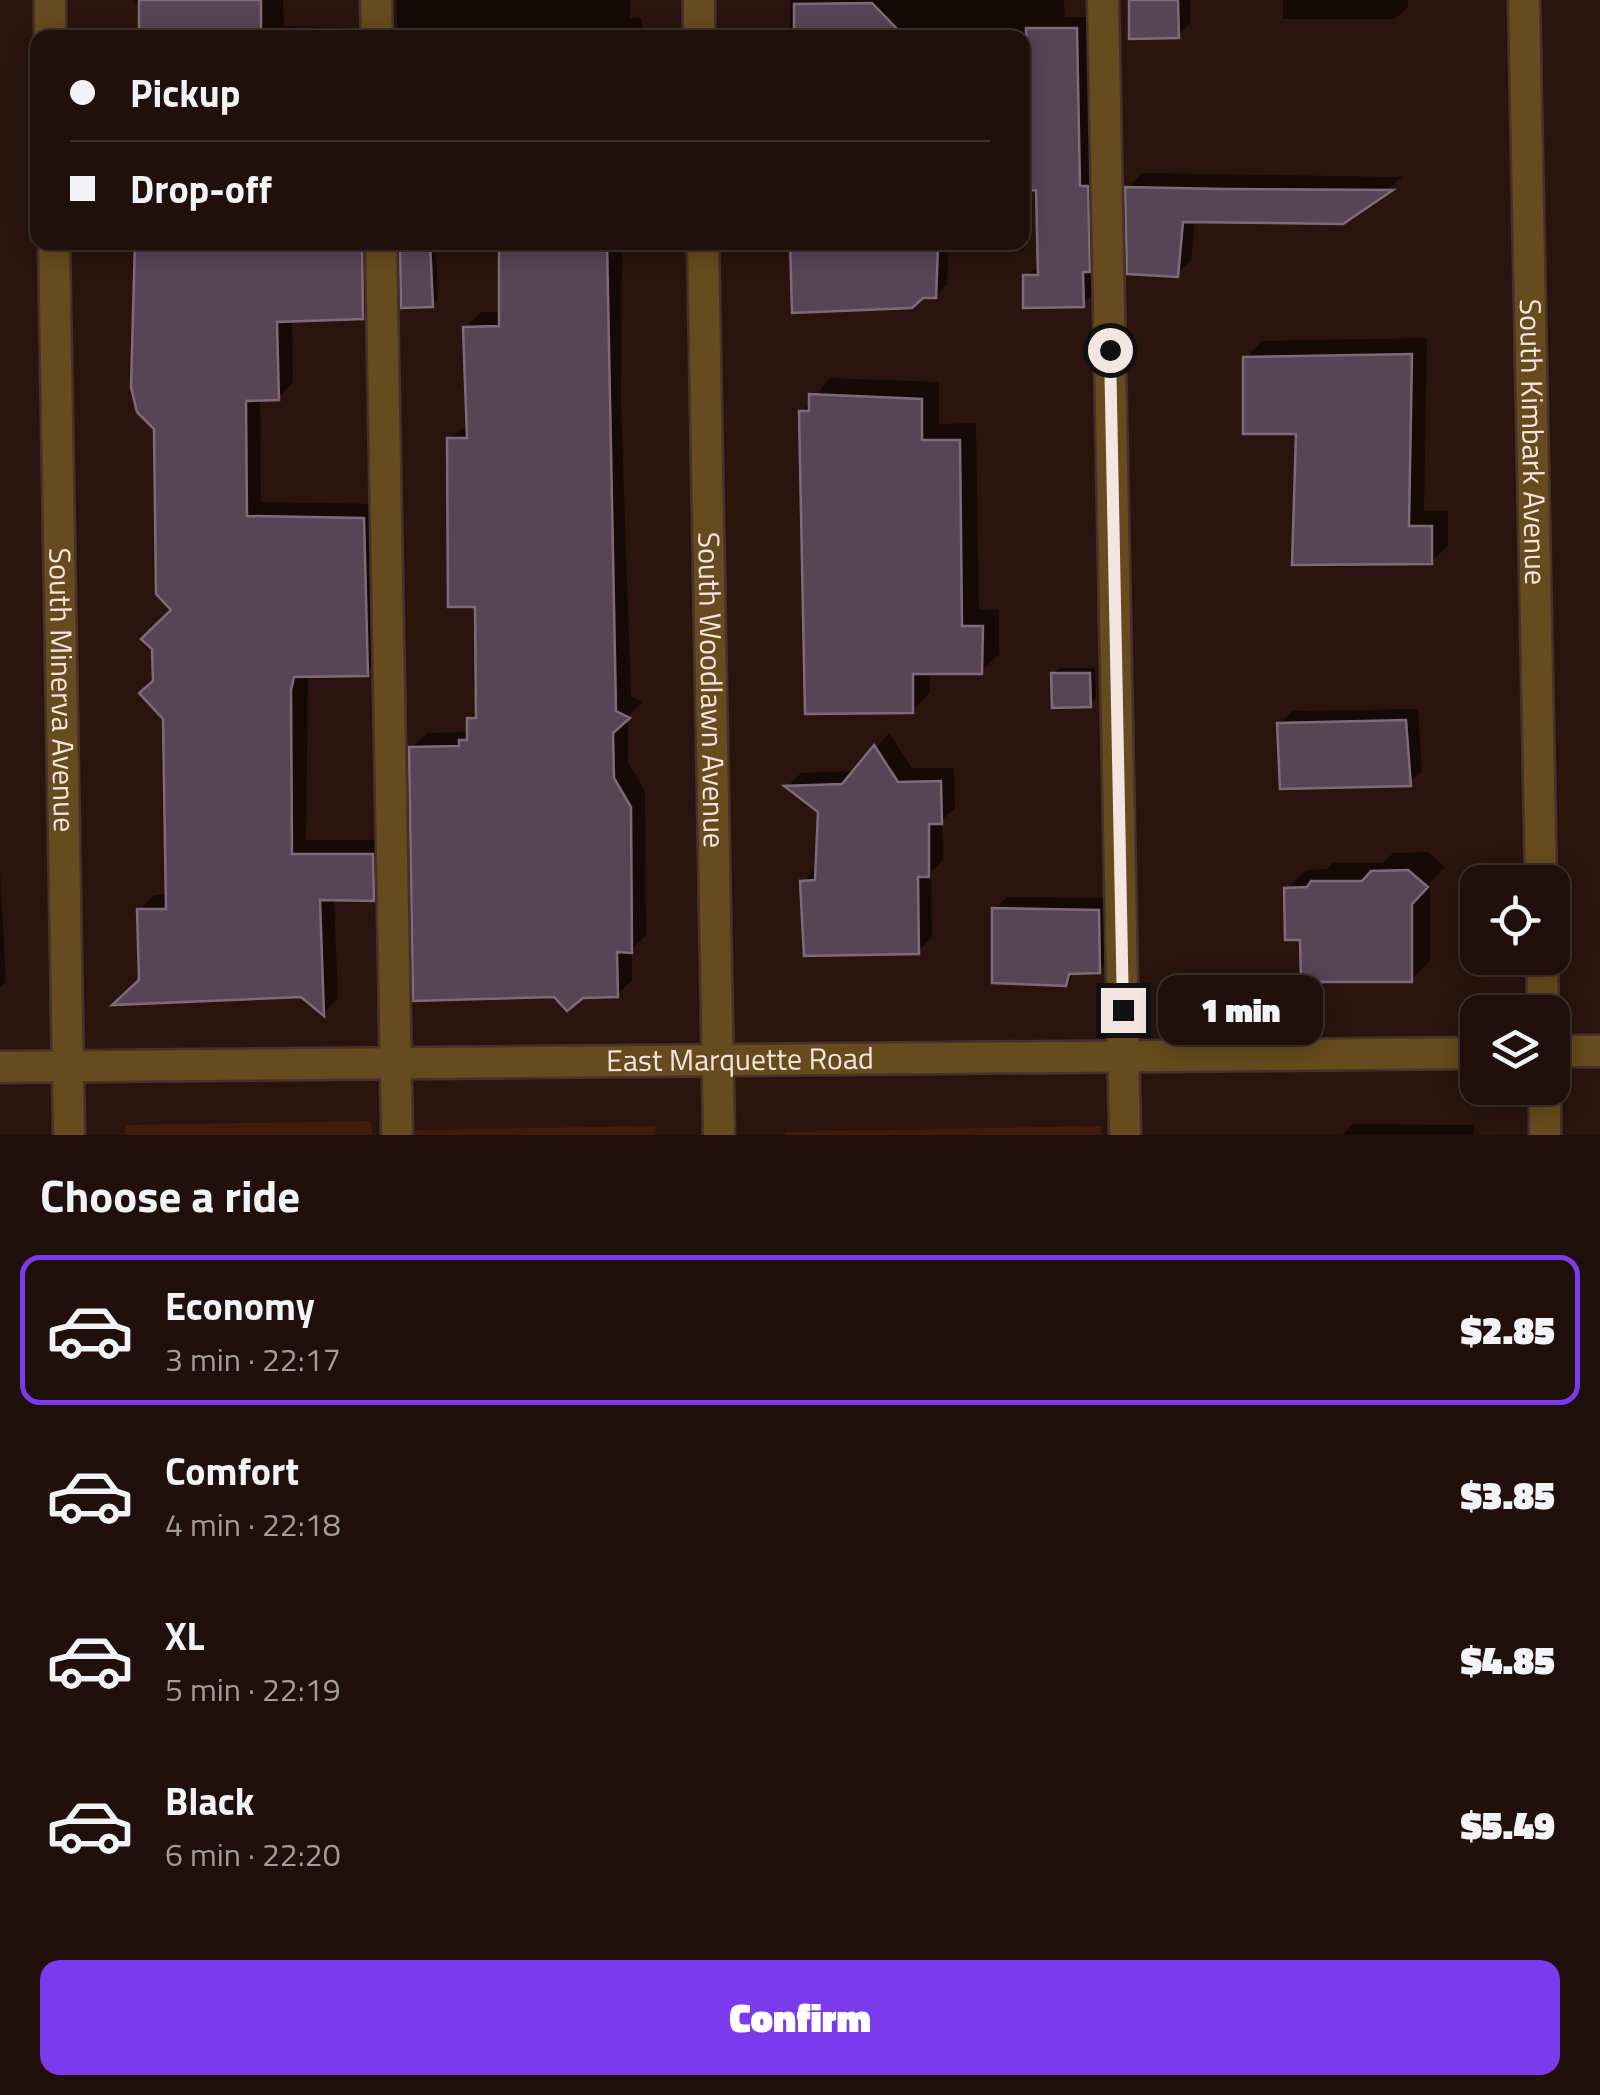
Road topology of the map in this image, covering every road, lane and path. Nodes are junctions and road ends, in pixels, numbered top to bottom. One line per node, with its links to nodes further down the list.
1 (50, 0): 6 (street)
2 (376, 0): 7 (street)
3 (698, 0): 8 (street)
4 (1104, 0): 16 (street)
5 (1524, 0): 12 (street, South Kimbark Avenue)
6 (50, 30)
7 (377, 30)
8 (699, 30)
9 (54, 250): 19 (street, South Minerva Avenue)
10 (381, 250): 18 (street)
11 (703, 250): 17 (street, South Woodlawn Avenue)
12 (1541, 865)
13 (1600, 1051): 14 (street)
14 (1570, 1052)
15 (1460, 1053): 16 (street, East Marquette Road)
16 (1124, 1057): 17 (street, East Marquette Road); 25 (street)
17 (717, 1062): 18 (street, East Marquette Road); 24 (street, South Woodlawn Avenue)
18 (396, 1064): 19 (street, East Marquette Road); 23 (street)
19 (68, 1066): 20 (street, East Marquette Road); 22 (street, South Minerva Avenue)
20 (0, 1067)
21 (1545, 1105): 26 (street)
22 (69, 1135)
23 (396, 1135)
24 (718, 1135)
25 (1125, 1135)
26 (1545, 1135)

